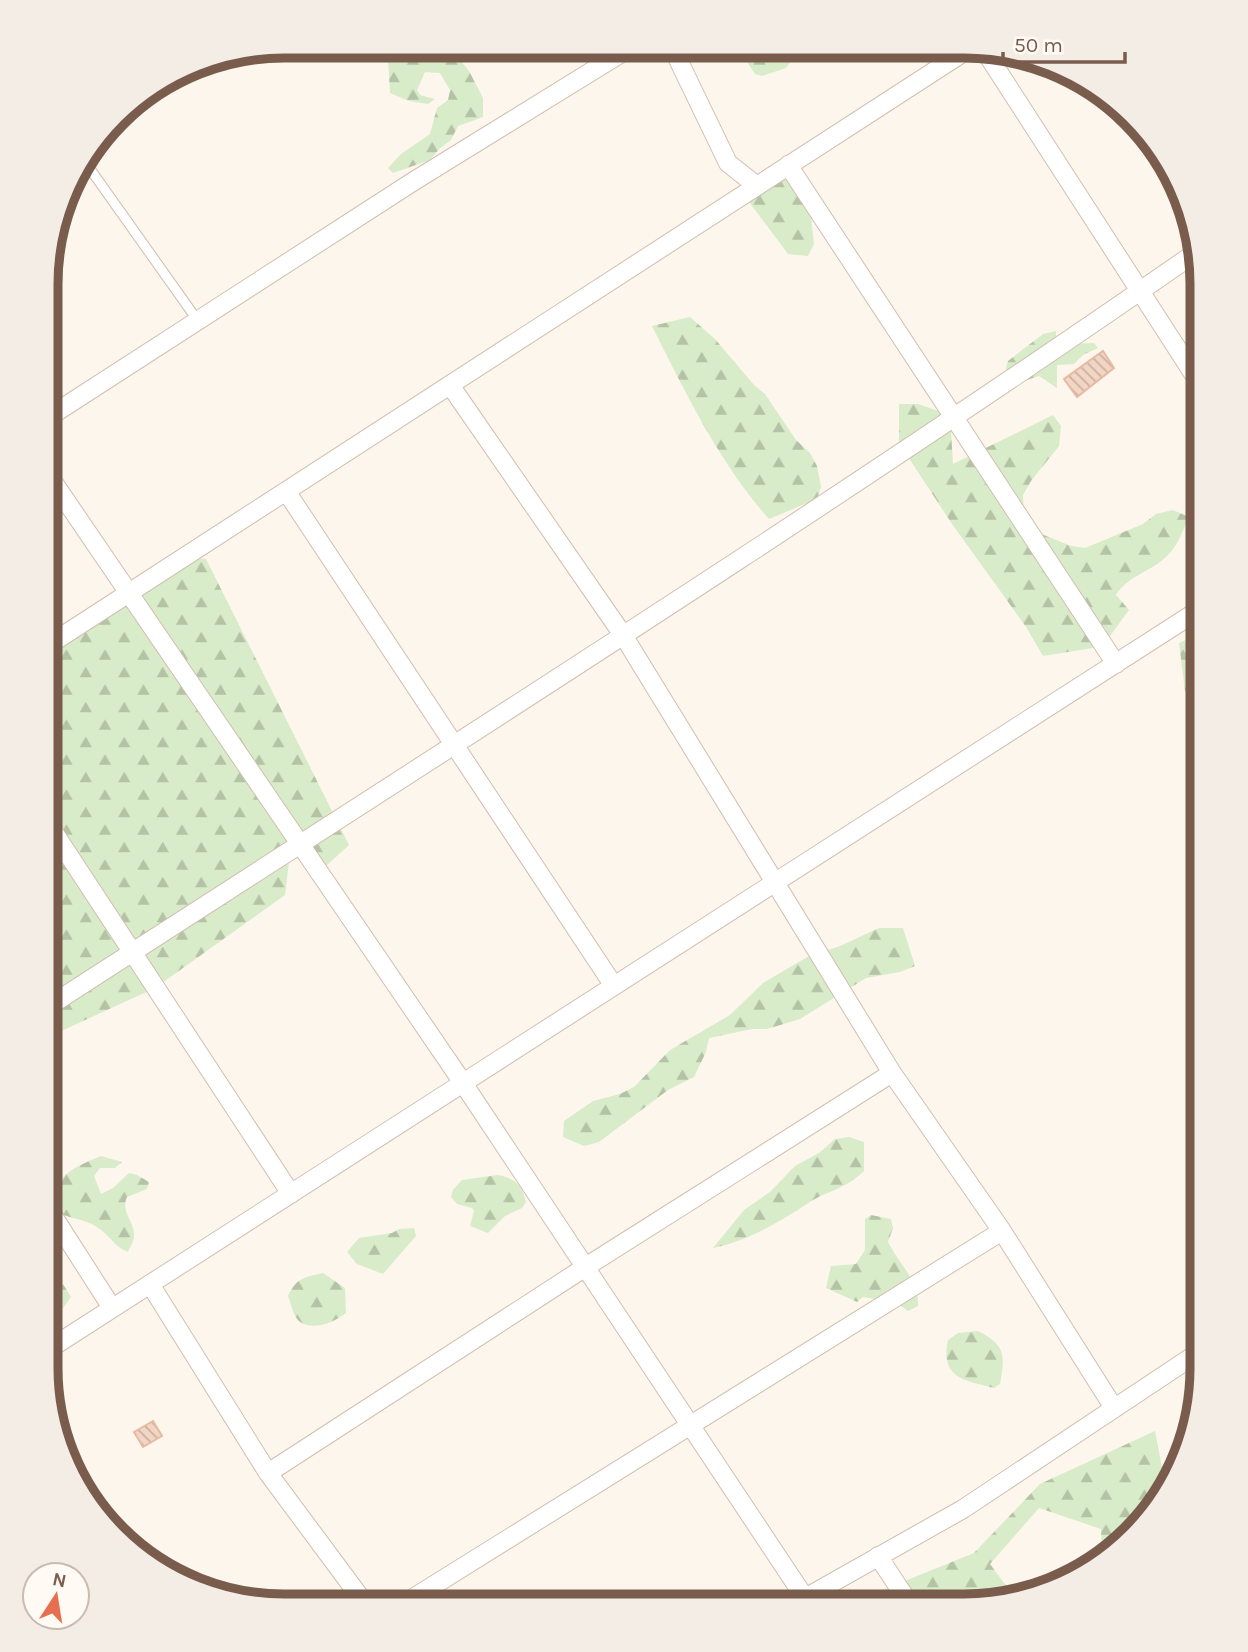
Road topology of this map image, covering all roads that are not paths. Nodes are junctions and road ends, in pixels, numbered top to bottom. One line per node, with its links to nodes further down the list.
1 (613, 58): 10 (street)
2 (677, 58): 7 (street)
3 (955, 58): 5 (street)
4 (991, 60): 9 (street)
5 (788, 166): 7 (street); 14 (street)
6 (90, 168): 10 (lane)
7 (757, 186): 12 (street)
8 (1188, 258): 9 (street)
9 (1140, 291): 11 (street); 14 (street)
10 (198, 321): 13 (street)
11 (1190, 368)
12 (450, 385): 16 (street); 19 (street)
13 (58, 411)
14 (954, 417): 19 (street); 21 (street)
15 (58, 489): 17 (street)
16 (286, 491): 17 (street); 22 (street)
17 (129, 593): 20 (street); 24 (street)
18 (1190, 616): 21 (street)
19 (623, 635): 22 (street); 25 (street)
20 (58, 639)
21 (1116, 664): 25 (street)
22 (454, 745): 24 (street); 27 (street)
23 (58, 839): 26 (street)
24 (300, 844): 26 (street); 30 (street)
25 (775, 883): 27 (street); 29 (street)
26 (132, 953): 28 (street); 31 (street)
27 (614, 986): 30 (street)
28 (58, 1000)
29 (892, 1073): 33 (street); 34 (street)
30 (463, 1083): 31 (street); 34 (street)
31 (291, 1194): 35 (street)
32 (58, 1224): 36 (street)
33 (1002, 1231): 39 (street); 40 (street)
34 (584, 1268): 40 (street); 41 (street)
35 (150, 1284): 36 (street); 41 (street)
36 (112, 1308): 37 (street)
37 (58, 1343)
38 (1190, 1358): 39 (street)
39 (1114, 1408): 42 (street)
40 (690, 1427): 44 (street); 45 (street)
41 (268, 1473): 43 (street)
42 (878, 1556): 46 (street); 47 (street)
43 (358, 1594)
44 (420, 1594)
45 (793, 1594)
46 (812, 1594)
47 (903, 1594)

